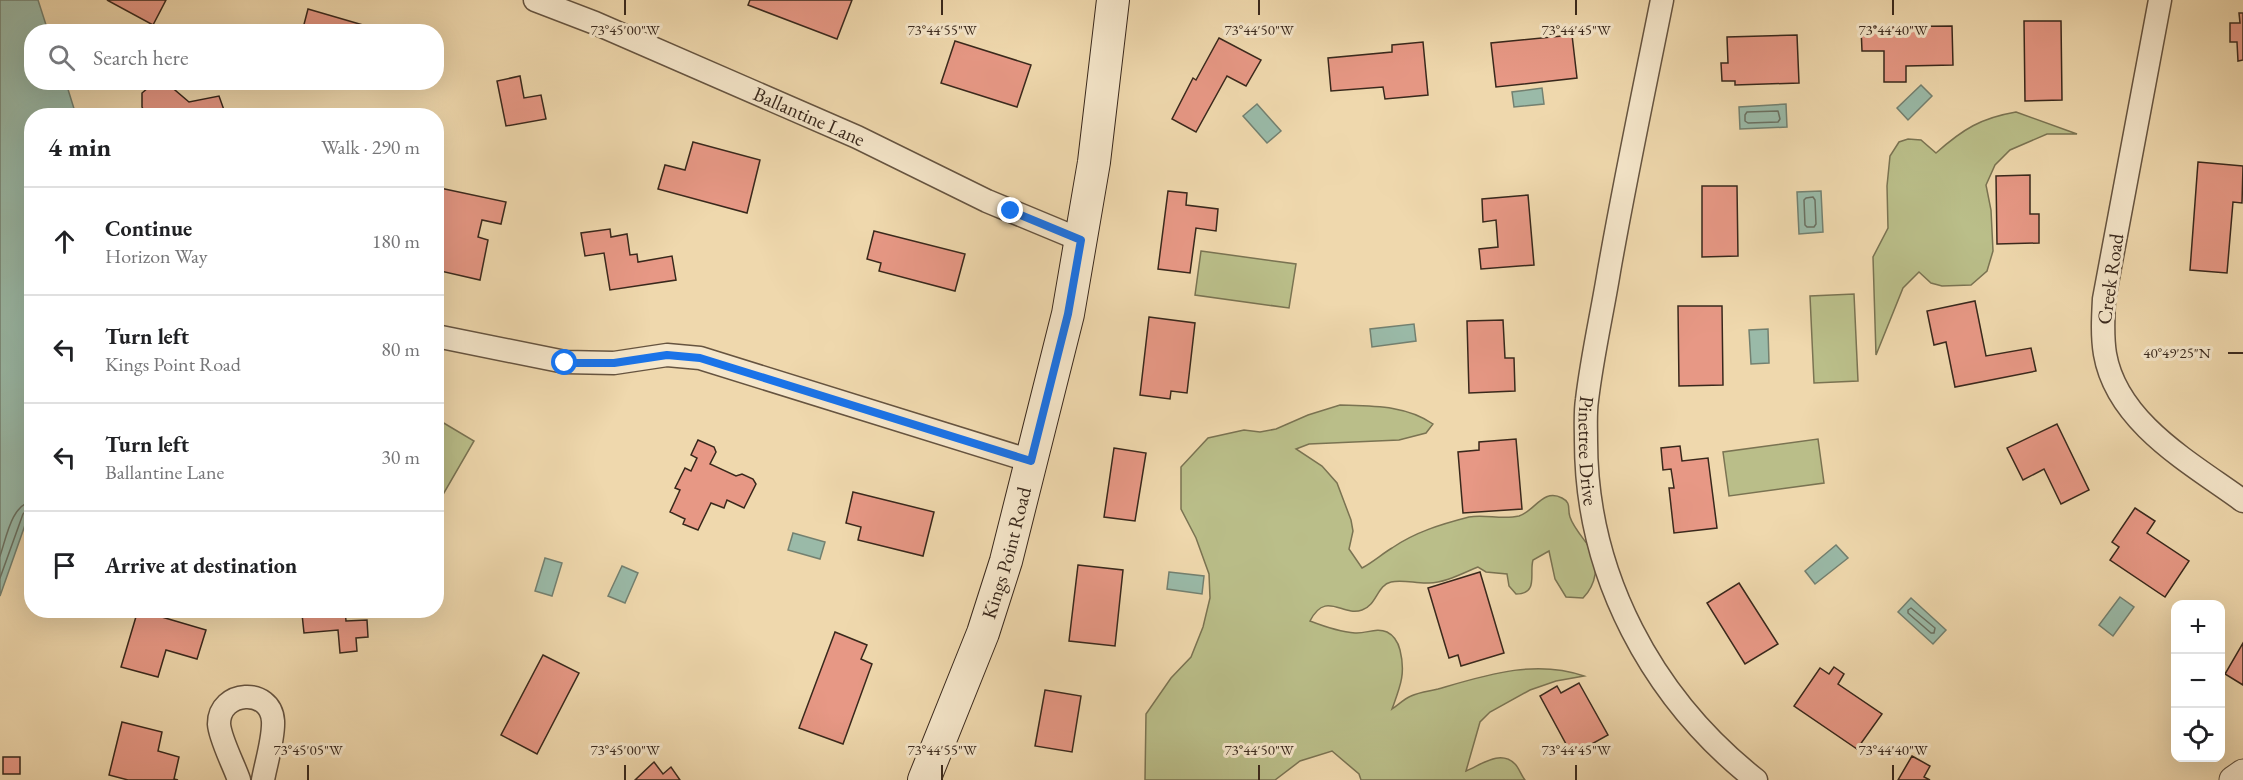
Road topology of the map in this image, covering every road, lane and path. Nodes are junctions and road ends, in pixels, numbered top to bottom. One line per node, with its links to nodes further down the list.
1 (535, 0): 5 (street, Ballantine Lane)
2 (1113, 0): 5 (main road, Kings Point Road)
3 (1662, 0): 13 (street, Pinetree Drive)
4 (2160, 0): 8 (street, Creek Road)
5 (1081, 240): 7 (main road, Kings Point Road)
6 (444, 338): 7 (street)
7 (1031, 461): 12 (main road, Kings Point Road)
8 (2243, 501)
9 (2243, 773): 14 (street)
10 (239, 780): 11 (street)
11 (263, 780)
12 (924, 780)
13 (1756, 780)
14 (2233, 780)

